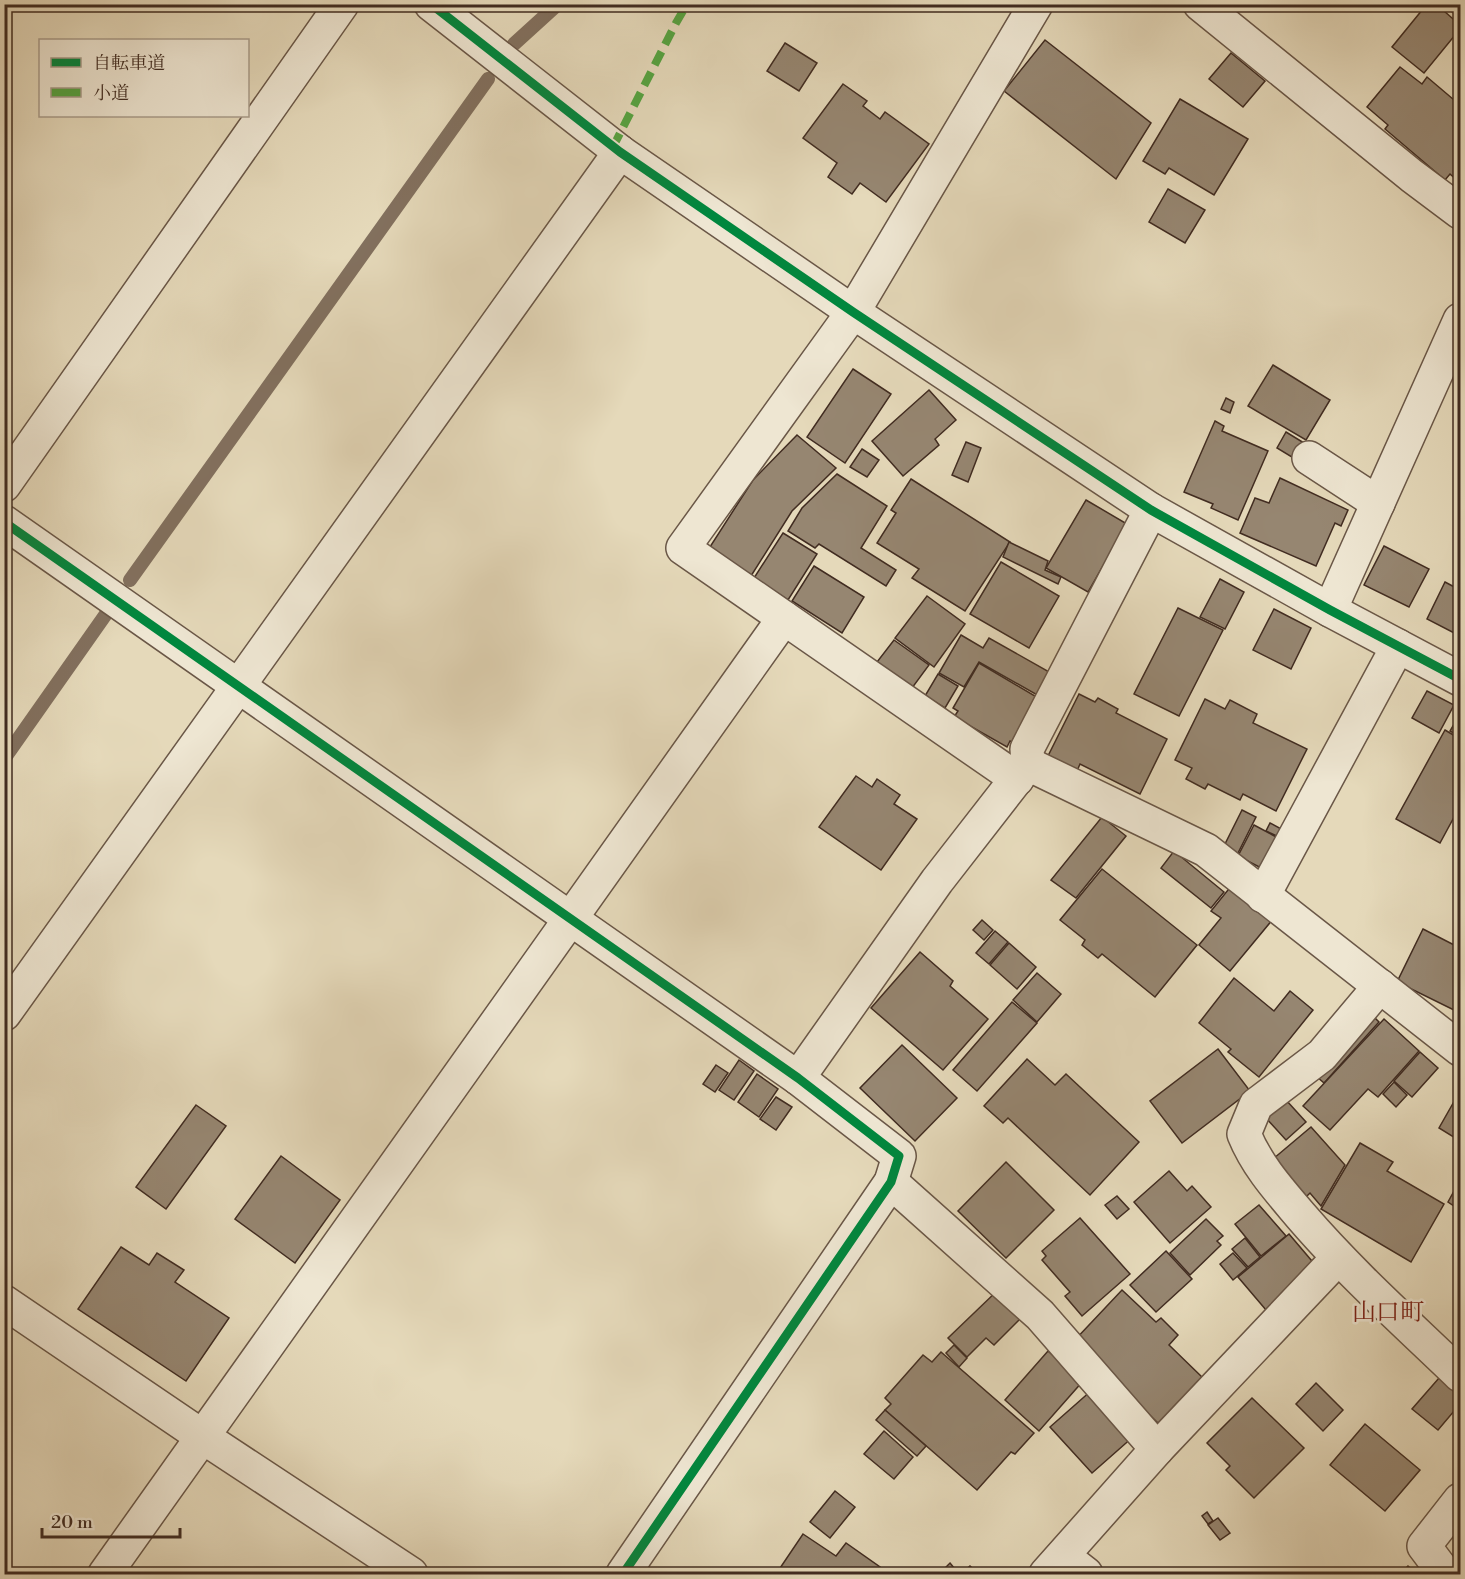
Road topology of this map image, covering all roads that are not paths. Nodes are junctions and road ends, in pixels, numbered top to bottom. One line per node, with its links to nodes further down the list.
1 (342, 4): 10 (street)
2 (431, 4): 5 (street)
3 (1035, 4): 7 (street)
4 (1200, 4): 6 (street)
5 (620, 152): 7 (street); 18 (street)
6 (1461, 212)
7 (853, 312): 12 (street); 15 (street)
8 (1461, 320): 11 (street)
9 (1309, 458): 11 (street)
10 (4, 485)
11 (1378, 503): 14 (street)
12 (1151, 510): 14 (street); 19 (street)
13 (4, 522): 18 (street)
14 (1330, 610): 16 (street)
15 (784, 618): 19 (street); 21 (street)
16 (1398, 646): 17 (street); 20 (street)
17 (1461, 679)
18 (238, 686): 21 (street); 23 (street)
19 (1022, 772): 20 (street); 25 (street)
20 (1263, 896): 22 (street)
21 (570, 919): 25 (street); 30 (street)
22 (1380, 987): 24 (street); 27 (street)
23 (4, 1014)
24 (1461, 1049)
25 (798, 1078): 26 (street)
26 (891, 1182): 31 (street); 36 (street)
27 (1338, 1258): 29 (street); 31 (street)
28 (4, 1302): 30 (street)
29 (1461, 1375)
30 (202, 1437): 34 (street); 35 (street)
31 (1157, 1449): 33 (street)
32 (1461, 1500): 37 (street)
33 (1065, 1568)
34 (105, 1575)
35 (411, 1575)
36 (622, 1575)
37 (1445, 1575)

